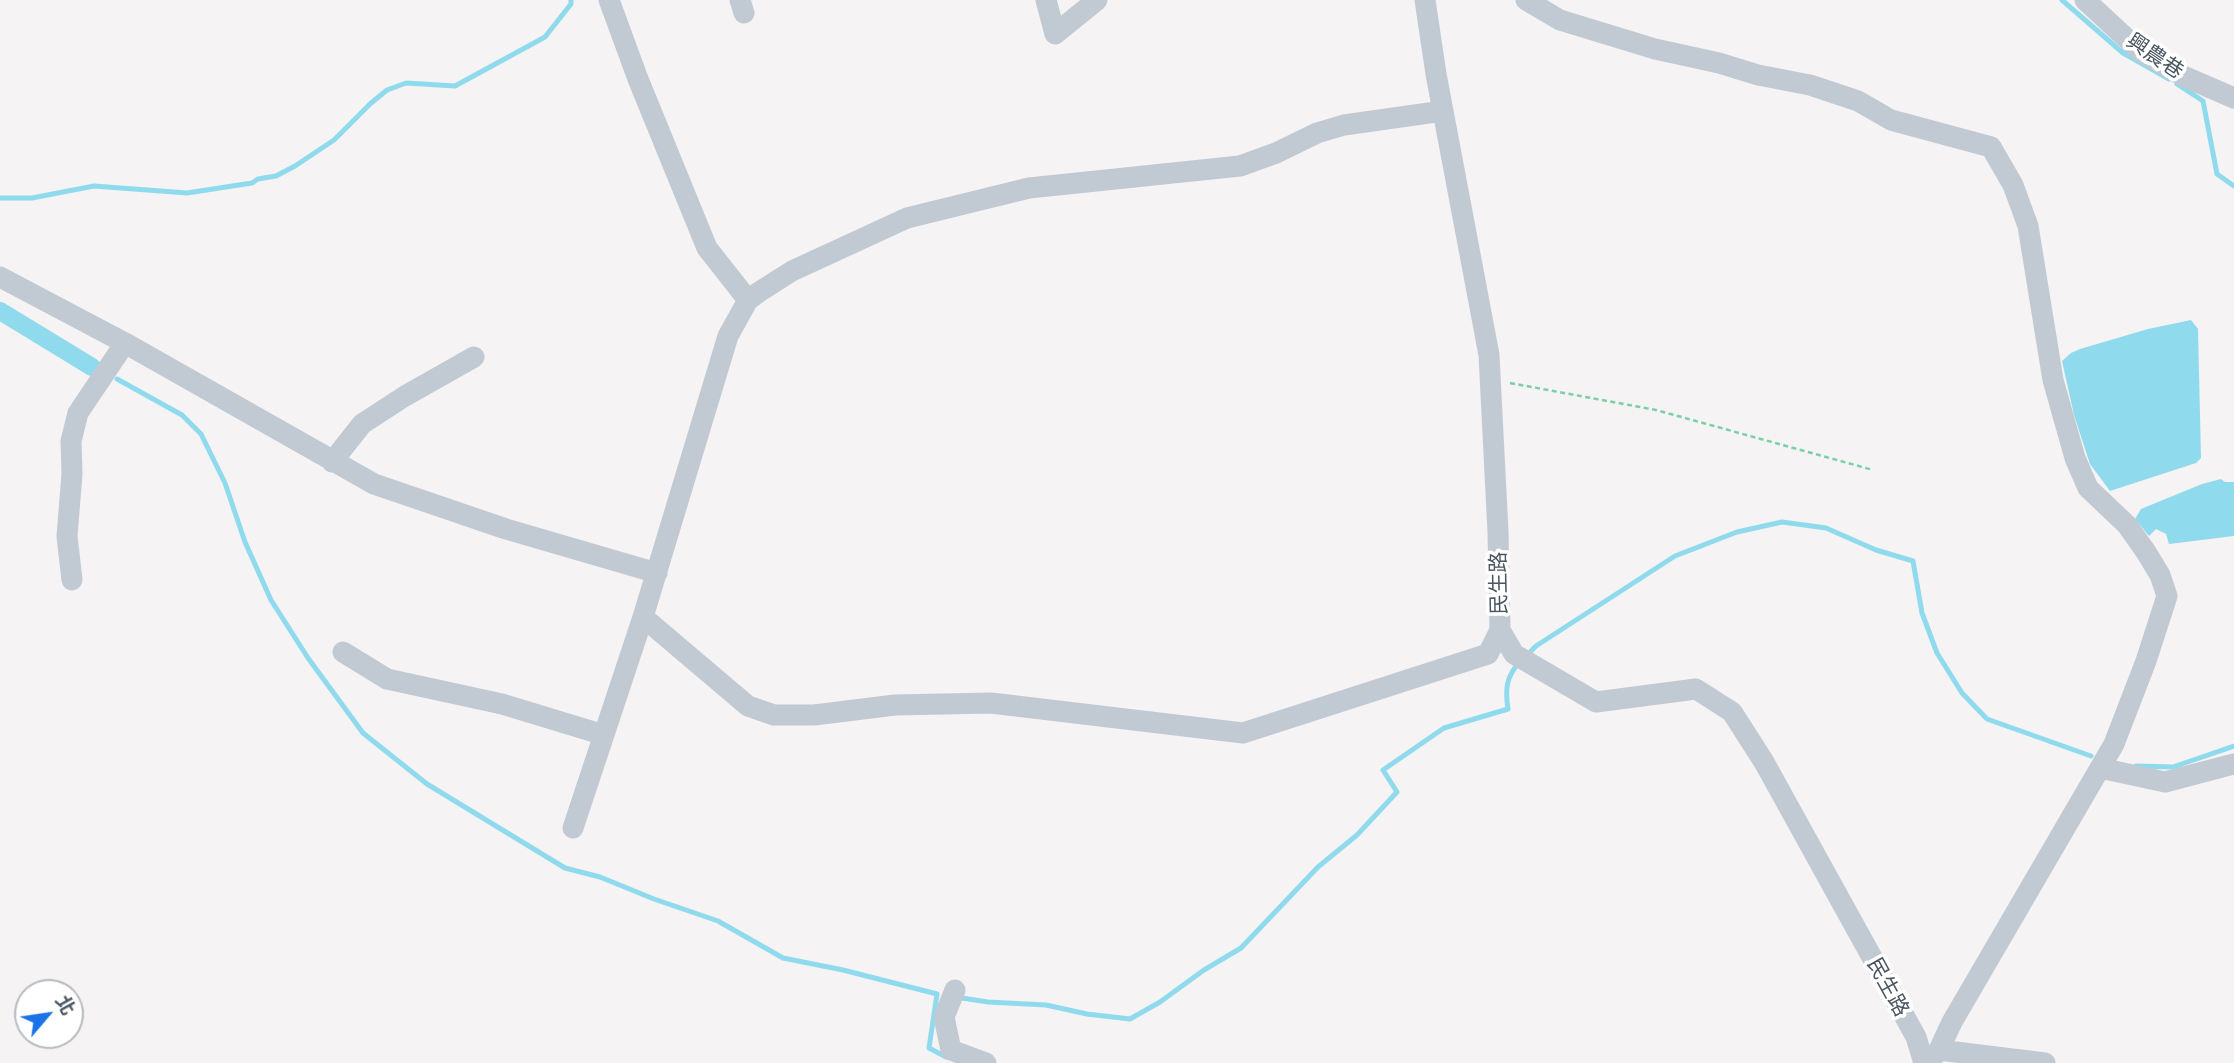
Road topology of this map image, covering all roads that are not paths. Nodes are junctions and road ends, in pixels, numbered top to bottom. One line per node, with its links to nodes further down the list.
1 (609, 0): 10 (street)
2 (1046, 0): 3 (street)
3 (1097, 0)
4 (1425, 0): 8 (street, 民生路)
5 (1526, 0): 21 (street)
6 (2085, 0): 7 (street, 興農巷)
7 (2234, 98)
8 (1443, 111): 10 (street); 17 (street, 民生路)
9 (0, 277): 11 (street)
10 (748, 300): 14 (street)
11 (125, 343): 13 (street); 15 (street)
12 (474, 357): 13 (street)
13 (332, 462): 14 (street)
14 (657, 573): 16 (street)
15 (72, 580)
16 (643, 617): 17 (street); 19 (street)
17 (1500, 629): 24 (street, 民生路)
18 (342, 652): 19 (street)
19 (604, 735): 22 (street)
20 (2234, 764): 21 (street)
21 (2100, 768): 24 (street)
22 (573, 828)
23 (955, 990): 25 (street)
24 (1930, 1059): 26 (street)
25 (976, 1061)
26 (2045, 1063)

